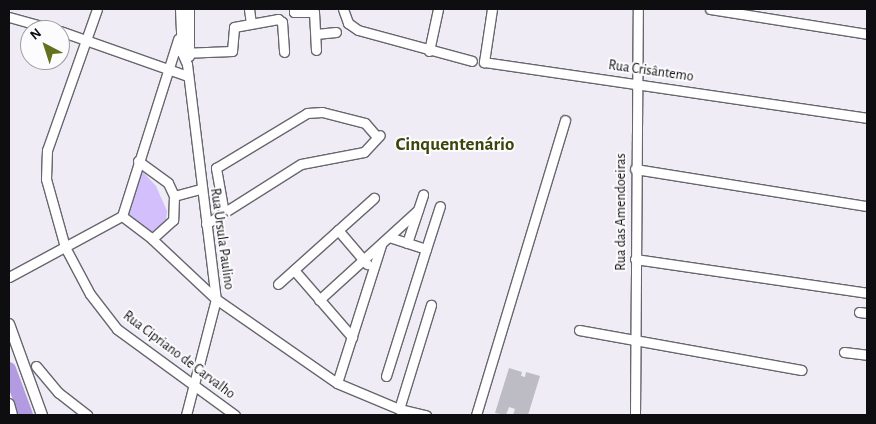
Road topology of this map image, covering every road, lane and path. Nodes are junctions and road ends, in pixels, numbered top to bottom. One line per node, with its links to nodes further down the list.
1 (97, 9): 18 (street, Rua Cipriano de Carvalho)
2 (180, 9): 13 (street, Rua Úrsula Paulino)
3 (189, 9): 22 (street, Rua Úrsula Paulino)
4 (249, 9): 12 (street)
5 (343, 9): 20 (street)
6 (438, 9): 20 (street)
7 (492, 9): 26 (street, Rua Crisântemo)
8 (638, 9): 26 (street, Rua das Amendoeiras)
9 (710, 9): 17 (street)
10 (294, 10): 11 (street); 16 (street)
11 (281, 19): 12 (street); 21 (street)
12 (251, 24): 22 (street)
13 (181, 27): 22 (street, Rua Úrsula Paulino); 24 (street)
14 (336, 32): 16 (street)
15 (70, 33): 18 (street)
16 (316, 34): 19 (street)
17 (867, 34)
18 (86, 38): 24 (street); 46 (street, Rua Cipriano de Carvalho)
19 (316, 50)
20 (429, 51): 23 (street)
21 (284, 52)
22 (186, 53): 25 (street, Rua Úrsula Paulino)
23 (472, 61)
24 (170, 69): 25 (street); 29 (street)
25 (188, 76): 31 (street, Rua Úrsula Paulino)
26 (637, 82): 27 (street, Rua Crisântemo); 30 (street, Rua das Amendoeiras)
27 (867, 118)
28 (565, 120): 75 (street)
29 (138, 161): 33 (street); 39 (street)
30 (635, 170): 36 (street); 48 (street, Rua das Amendoeiras)
31 (201, 189): 33 (street); 40 (street, Rua Úrsula Paulino)
32 (423, 195): 37 (street)
33 (174, 196): 43 (street)
34 (374, 198): 41 (street)
35 (440, 206): 47 (street)
36 (867, 206)
37 (418, 210): 42 (street); 44 (street)
38 (224, 213): 38 (street); 40 (street)
39 (122, 216): 43 (street); 46 (street)
40 (206, 224): 55 (street, Rua Úrsula Paulino)
41 (338, 230): 49 (street); 50 (street)
42 (390, 237): 44 (street); 45 (street)
43 (152, 239): 55 (street)
44 (407, 243): 47 (street)
45 (381, 245): 49 (street); 51 (street)
46 (65, 247): 52 (street); 67 (street, Rua Cipriano de Carvalho)
47 (426, 249): 66 (street)
48 (635, 259): 54 (street); 61 (street, Rua das Amendoeiras)
49 (364, 260): 51 (street); 56 (street)
50 (294, 270): 53 (street); 56 (street)
51 (373, 271): 60 (street)
52 (9, 277)
53 (278, 284)
54 (867, 293)
55 (216, 299): 67 (street, Rua Úrsula Paulino); 68 (street)
56 (319, 300): 60 (street)
57 (431, 306): 69 (street)
58 (9, 324): 70 (main road)
59 (579, 330): 61 (street)
60 (352, 337): 68 (street)
61 (634, 340): 65 (street); 76 (street, Rua das Amendoeiras)
62 (844, 352): 63 (street)
63 (867, 355)
64 (36, 366): 71 (street)
65 (801, 370)
66 (386, 376)
67 (193, 382): 72 (street, Rua Úrsula Paulino); 73 (street, Rua Cipriano de Carvalho)
68 (337, 383): 69 (street)
69 (399, 409): 74 (street)
70 (42, 415)
71 (87, 415)
72 (186, 415)
73 (235, 415)
74 (426, 415)
75 (476, 415)
76 (635, 415)

